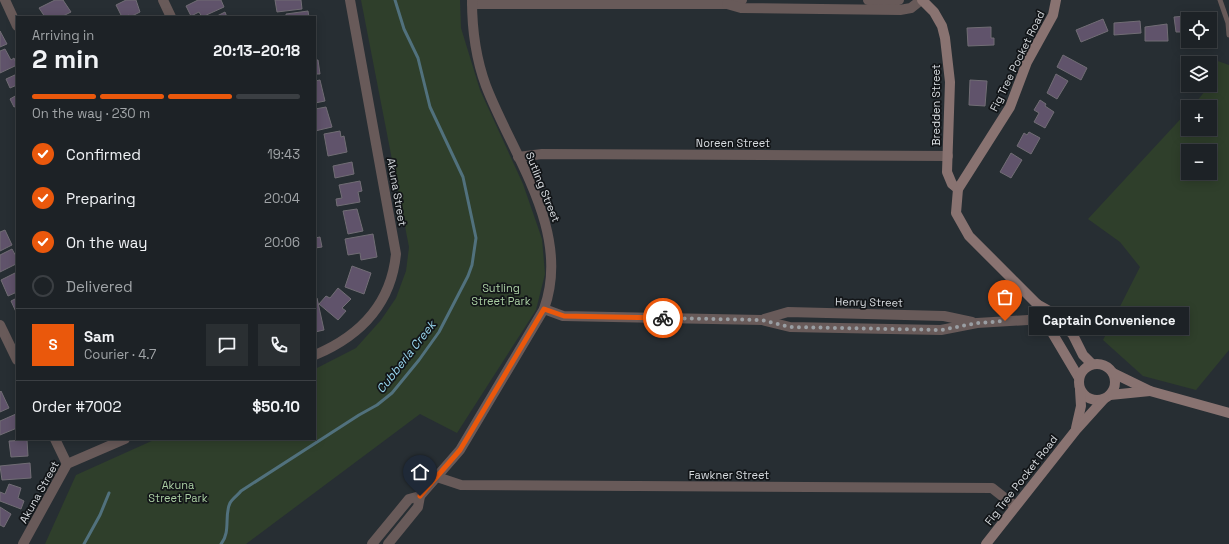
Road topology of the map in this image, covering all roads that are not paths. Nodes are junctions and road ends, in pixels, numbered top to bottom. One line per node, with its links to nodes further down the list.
1 (5, 0): 14 (street)
2 (163, 0): 12 (street)
3 (350, 0): 26 (street, Akuna Street)
4 (742, 0): 11 (street)
5 (868, 0): 6 (street)
6 (899, 0)
7 (922, 0): 11 (street); 16 (main road, Bredden Street)
8 (1056, 0): 18 (main road, Fig Tree Pocket Road)
9 (1220, 0): 13 (lane)
10 (472, 2): 11 (street); 17 (street, Sutling Street)
11 (727, 4)
12 (171, 16)
13 (1228, 22): 15 (lane)
14 (16, 24)
15 (1229, 35)
16 (948, 156): 17 (street, Noreen Street); 18 (main road, Bredden Street)
17 (518, 157): 20 (street, Sutling Street)
18 (958, 189): 19 (main road, Fig Tree Pocket Road)
19 (1037, 304): 21 (main road, Fig Tree Pocket Road); 22 (main road, Fig Tree Pocket Road)
20 (544, 309): 23 (street, Henry Street); 39 (street, Sutling Street)
21 (1053, 313): 22 (street); 28 (main road, Fig Tree Pocket Road)
22 (1044, 319): 24 (street, Henry Street); 30 (main road, Fig Tree Pocket Road)
23 (762, 320): 24 (street, Henry Street); 24 (street, Henry Street)
24 (977, 323)
25 (0, 325): 27 (street)
26 (316, 355)
27 (16, 358)
28 (1092, 364): 29 (main road); 30 (main road)
29 (1113, 373): 32 (main road); 33 (main road)
30 (1079, 378): 31 (main road)
31 (1080, 390): 33 (main road); 35 (main road, Fig Tree Pocket Road)
32 (1150, 391): 33 (main road); 34 (main road)
33 (1107, 397): 35 (main road, Fig Tree Pocket Road)
34 (1229, 413)
35 (1076, 430): 41 (main road, Fig Tree Pocket Road)
36 (55, 440): 38 (street)
37 (123, 440): 38 (street, Akuna Street)
38 (67, 464): 42 (street, Akuna Street)
39 (437, 477): 40 (street, Sutling Street); 41 (street, Fawkner Street)
40 (420, 496): 43 (street, Sutling Street); 44 (street, Sutling Street)
41 (1015, 506): 45 (main road, Fig Tree Pocket Road)
42 (24, 544)
43 (372, 544)
44 (388, 544)
45 (986, 544)

